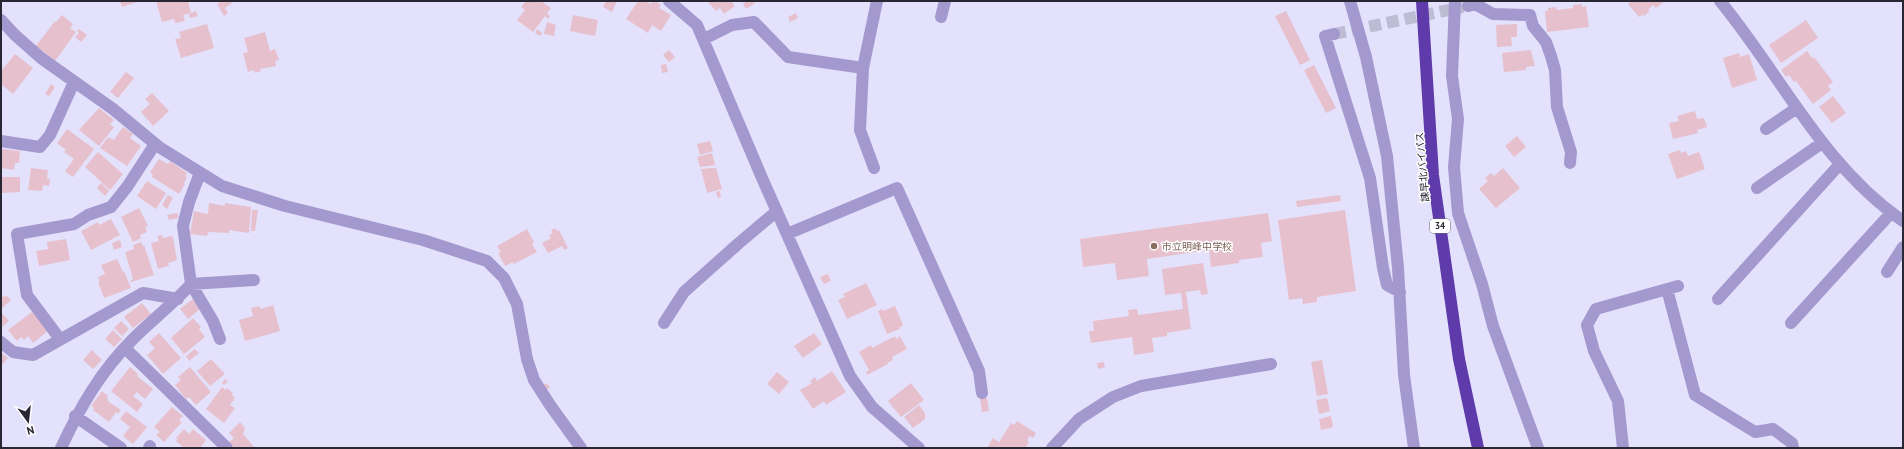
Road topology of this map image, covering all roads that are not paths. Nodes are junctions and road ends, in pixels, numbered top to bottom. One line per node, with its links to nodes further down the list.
1 (669, 1): 12 (street)
2 (877, 1): 13 (street)
3 (945, 1): 9 (street)
4 (1350, 1): 33 (street)
5 (1422, 1): 52 (highway, 諫早北バイパス / 34)
6 (1455, 1): 53 (street)
7 (1720, 1): 15 (street)
8 (1468, 6): 20 (street)
9 (941, 18)
10 (1, 20): 14 (street)
11 (1334, 34): 33 (street)
12 (704, 39): 13 (street); 25 (street)
13 (863, 68): 22 (street)
14 (74, 82): 17 (street); 18 (street)
15 (1797, 108): 16 (street); 19 (street)
16 (1766, 129)
17 (1, 141)
18 (155, 144): 23 (street); 38 (street)
19 (1822, 144): 21 (street); 24 (street)
20 (1570, 163)
21 (1840, 164): 26 (street); 35 (street)
22 (874, 168)
23 (200, 173): 32 (street); 48 (street)
24 (1757, 188)
25 (777, 211): 28 (street); 36 (street)
26 (1892, 213): 27 (street); 37 (street)
27 (1903, 221)
28 (787, 234): 43 (street); 49 (street)
29 (1903, 247): 30 (street)
30 (1887, 272)
31 (254, 280): 32 (street)
32 (191, 284): 34 (street); 39 (street)
33 (1400, 292): 51 (street)
34 (178, 299): 38 (street); 41 (street)
35 (1718, 299)
36 (664, 323)
37 (1791, 323)
38 (60, 339): 40 (street)
39 (220, 339)
40 (1, 342)
41 (125, 348): 44 (street); 47 (street)
42 (1271, 364): 50 (street)
43 (982, 393)
44 (75, 416): 45 (street); 46 (street)
45 (61, 448)
46 (121, 448)
47 (227, 448)
48 (581, 448)
49 (919, 448)
50 (1052, 448)
51 (1414, 448)
52 (1478, 448)
53 (1538, 448)
54 (1623, 448): 55 (street)
55 (1793, 448)

